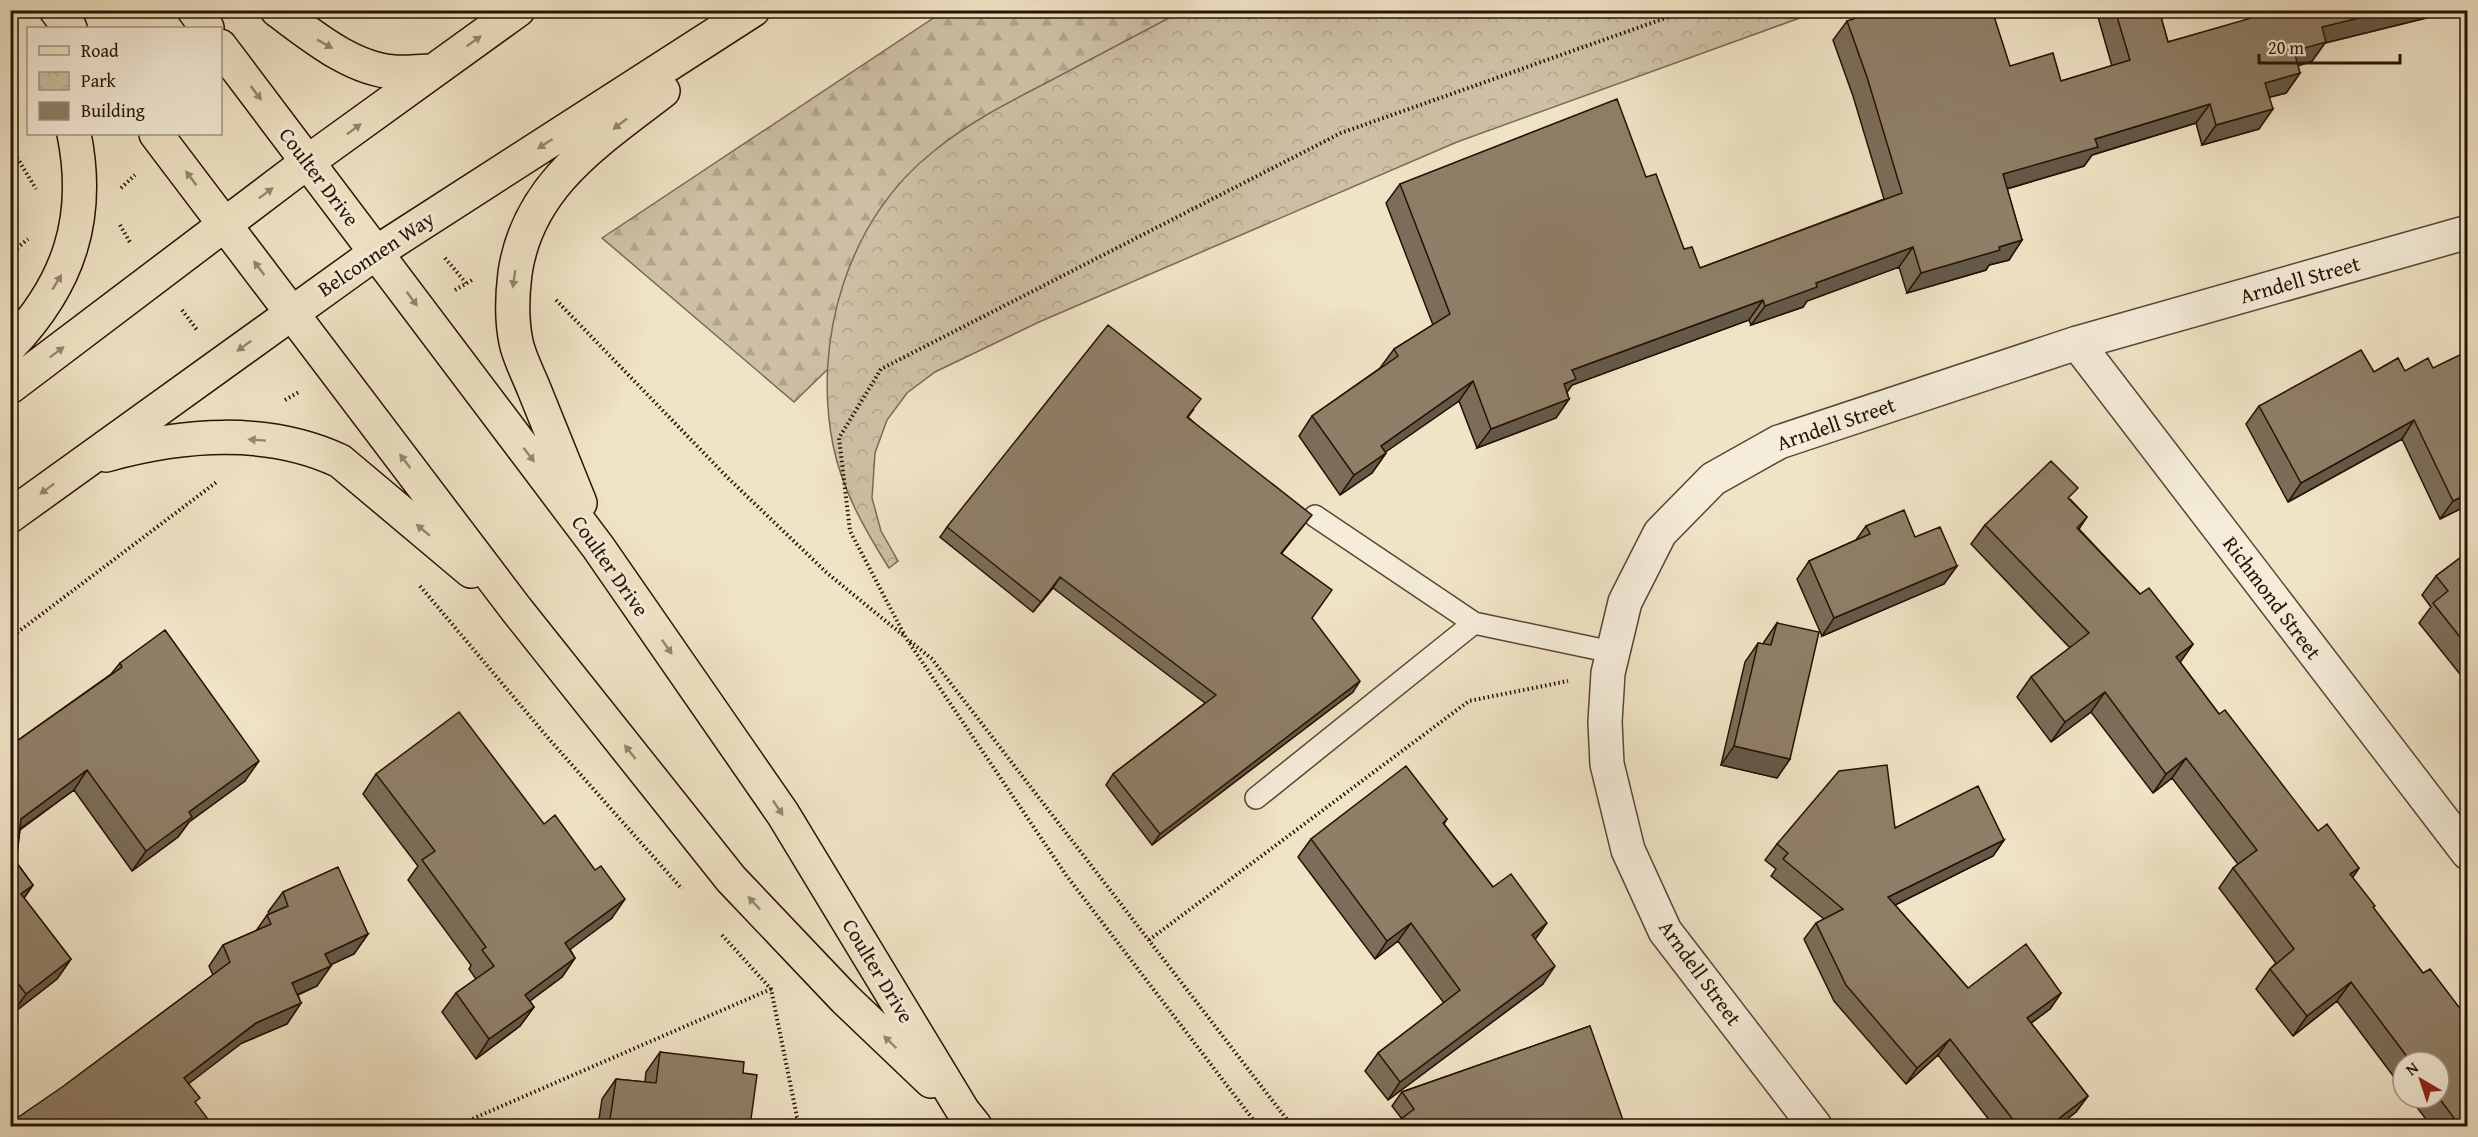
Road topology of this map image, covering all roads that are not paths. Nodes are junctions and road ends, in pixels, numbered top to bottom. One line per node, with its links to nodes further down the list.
1 (49, 10): 8 (main road)
2 (56, 10): 9 (main road)
3 (194, 10): 10 (main road)
4 (277, 10): 12 (main road, one-way to 12)
5 (518, 10): 12 (main road, one-way to 5)
6 (753, 10): 18 (main road, Belconnen Way, one-way to 18)
7 (766, 10): 26 (main road, one-way to 26)
8 (53, 27)
9 (69, 27)
10 (206, 27)
11 (222, 49): 15 (main road, Coulter Drive, one-way to 15)
12 (431, 71): 15 (main road, one-way to 12)
13 (74, 135): 21 (main road, one-way to 13)
14 (157, 135): 16 (main road, Coulter Drive, one-way to 14)
15 (306, 163): 16 (main road, one-way to 15); 18 (main road, Coulter Drive)
16 (225, 223): 19 (main road, Coulter Drive, one-way to 16); 22 (main road, one-way to 16)
17 (2468, 232): 20 (street, Arndell Street)
18 (377, 252): 19 (main road, Belconnen Way); 26 (main road, Coulter Drive, one-way to 26)
19 (292, 312): 23 (main road, Belconnen Way, one-way to 23); 27 (main road, Coulter Drive, one-way to 19)
20 (2077, 343): 29 (street, Arndell Street); 31 (street, Richmond Street)
21 (10, 346)
22 (10, 387)
23 (84, 461): 24 (main road, Belconnen Way, one-way to 24); 27 (main road, one-way to 23)
24 (10, 516)
25 (1315, 516): 28 (lane)
26 (598, 547): 32 (main road, Coulter Drive, one-way to 32)
27 (516, 609): 32 (main road, Coulter Drive, one-way to 27)
28 (1474, 623): 29 (lane); 30 (lane)
29 (1610, 662): 33 (street, Arndell Street)
30 (1256, 798)
31 (2468, 854)
32 (969, 1119)
33 (1815, 1126)

